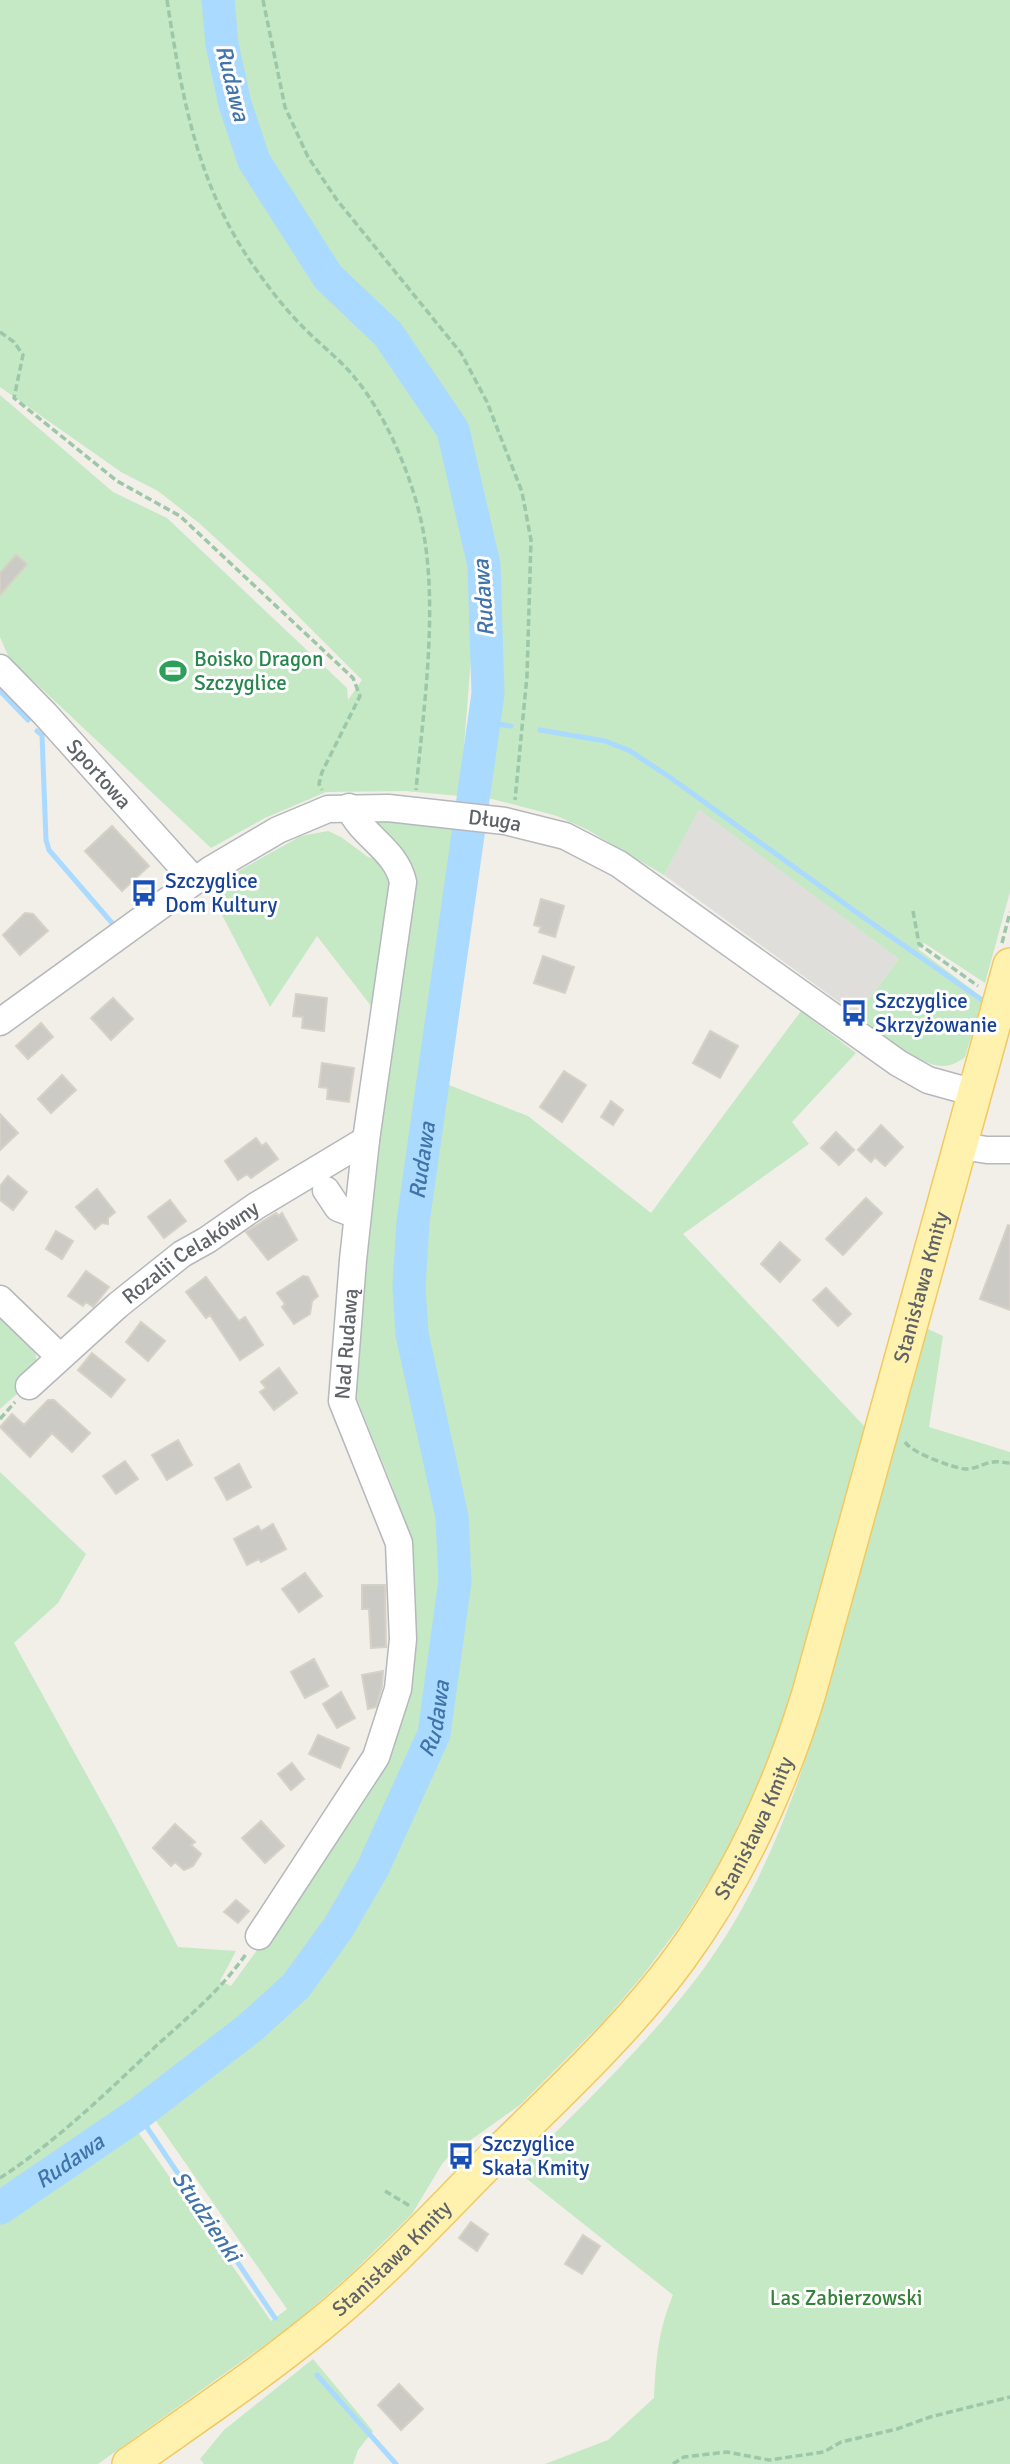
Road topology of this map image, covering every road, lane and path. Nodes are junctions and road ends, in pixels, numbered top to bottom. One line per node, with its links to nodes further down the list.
1 (167, 0): 5 (path)
2 (263, 0): 7 (path)
3 (0, 331): 6 (path)
4 (0, 668): 8 (street, Sportowa)
5 (424, 804): 6 (street, Długa); 7 (street, Długa)
6 (339, 808): 8 (street, Długa); 14 (street, Nad Rudawą)
7 (509, 815): 13 (street, Długa)
8 (195, 881): 12 (street, Długa)
9 (914, 911): 11 (path)
10 (1010, 965): 11 (main road, Stanisława Kmity)
11 (1000, 1000): 13 (main road, Stanisława Kmity)
12 (0, 1021)
13 (975, 1093): 15 (main road, Stanisława Kmity)
14 (366, 1140): 18 (street, Nad Rudawą); 20 (street, Rozalii Celakówny)
15 (961, 1146): 16 (street); 27 (main road, Stanisława Kmity)
16 (1010, 1150)
17 (326, 1190): 18 (street)
18 (357, 1215): 24 (street, Nad Rudawą)
19 (0, 1298): 20 (street)
20 (60, 1357): 21 (street, Rozalii Celakówny)
21 (29, 1386)
22 (902, 1437): 23 (path)
23 (1010, 1463)
24 (259, 1936): 25 (path)
25 (0, 2178)
26 (1010, 2397): 28 (path)
27 (148, 2459)
28 (673, 2464)

